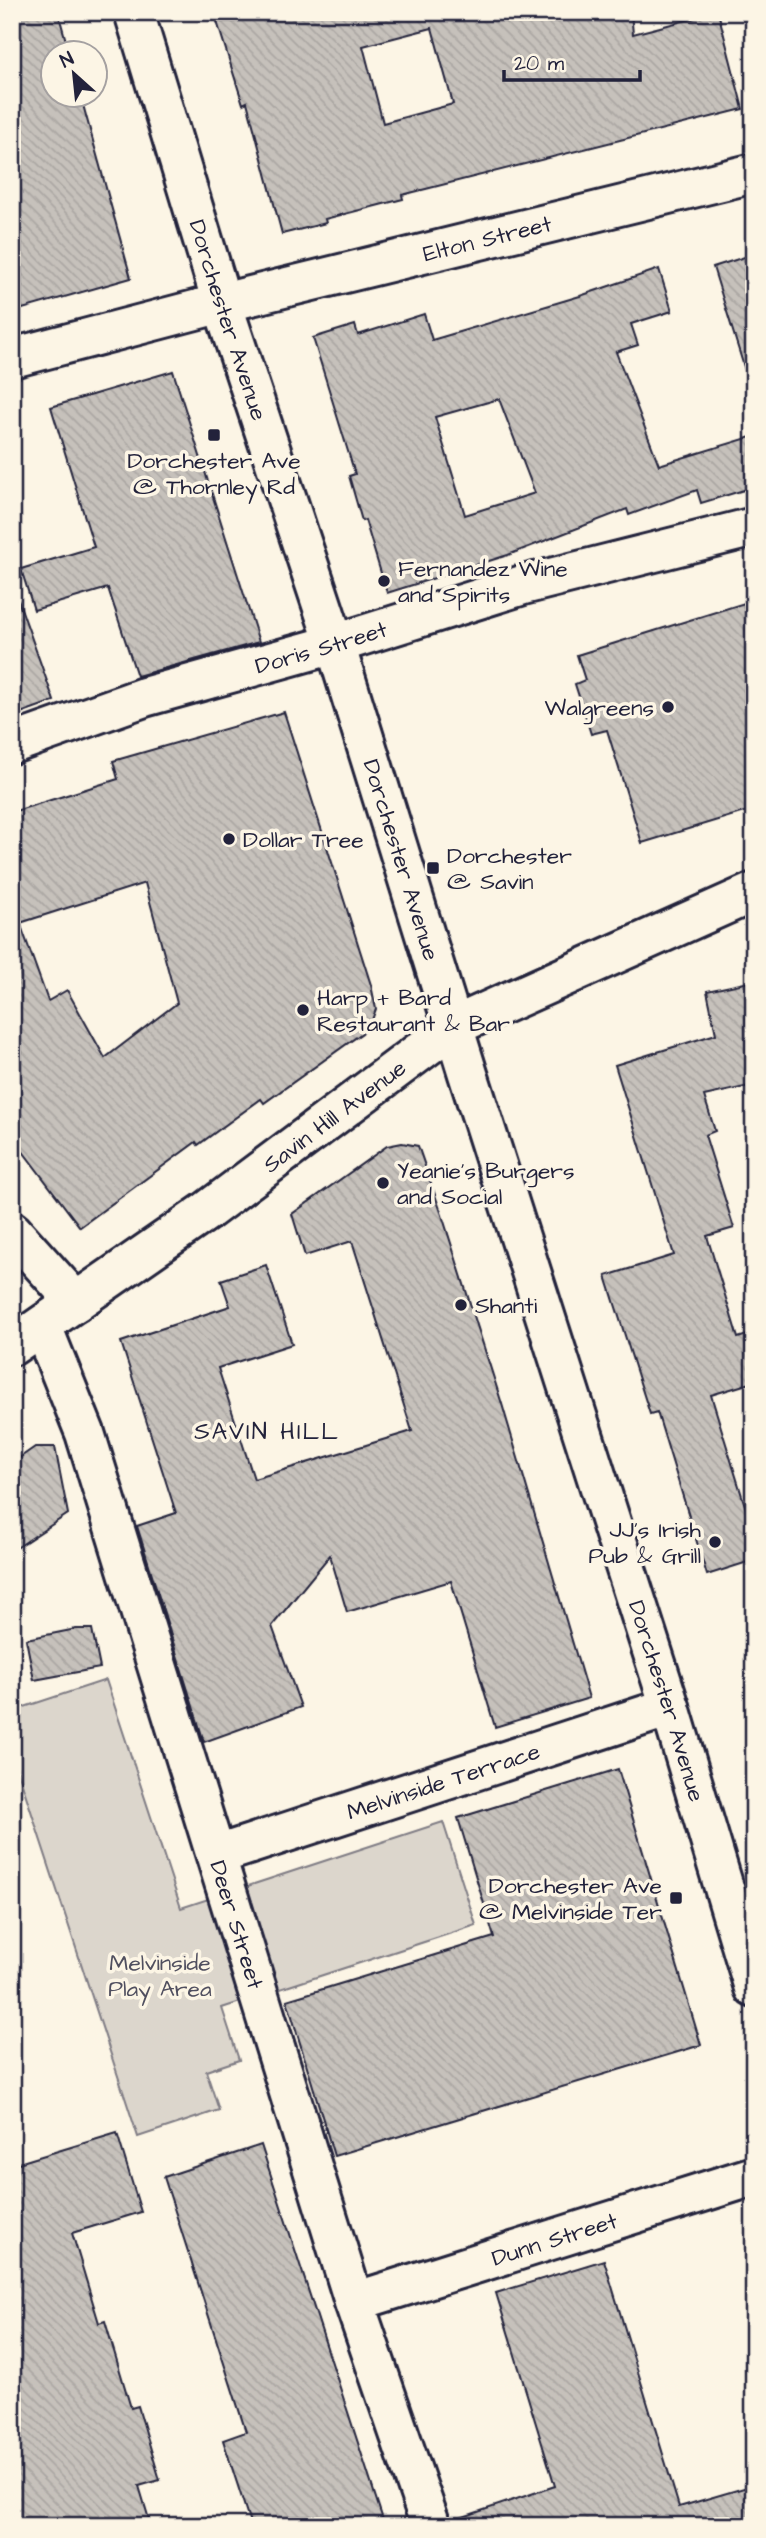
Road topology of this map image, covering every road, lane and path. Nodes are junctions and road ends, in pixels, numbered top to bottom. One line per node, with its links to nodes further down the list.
1 (134, 12): 3 (street, Dorchester Avenue)
2 (754, 173): 3 (street, Elton Street)
3 (222, 303): 4 (street, Elton Street); 6 (street, Dorchester Avenue)
4 (12, 358)
5 (754, 527): 6 (street, Doris Street)
6 (335, 644): 7 (street, Doris Street); 9 (street, Dorchester Avenue)
7 (12, 744)
8 (754, 892): 9 (street, Savin Hill Avenue)
9 (454, 1026): 11 (street, Savin Hill Avenue); 13 (street, Dorchester Avenue)
10 (12, 1231): 11 (street)
11 (76, 1301): 12 (street, Savin Hill Avenue)
12 (27, 1336): 14 (street, Deer Street)
13 (670, 1707): 14 (street, Melvinside Terrace); 15 (street, Dorchester Avenue)
14 (217, 1855): 17 (street, Deer Street)
15 (754, 1988)
16 (754, 2176): 17 (street, Dunn Street)
17 (354, 2302): 18 (street, Deer Street)
18 (430, 2526)

